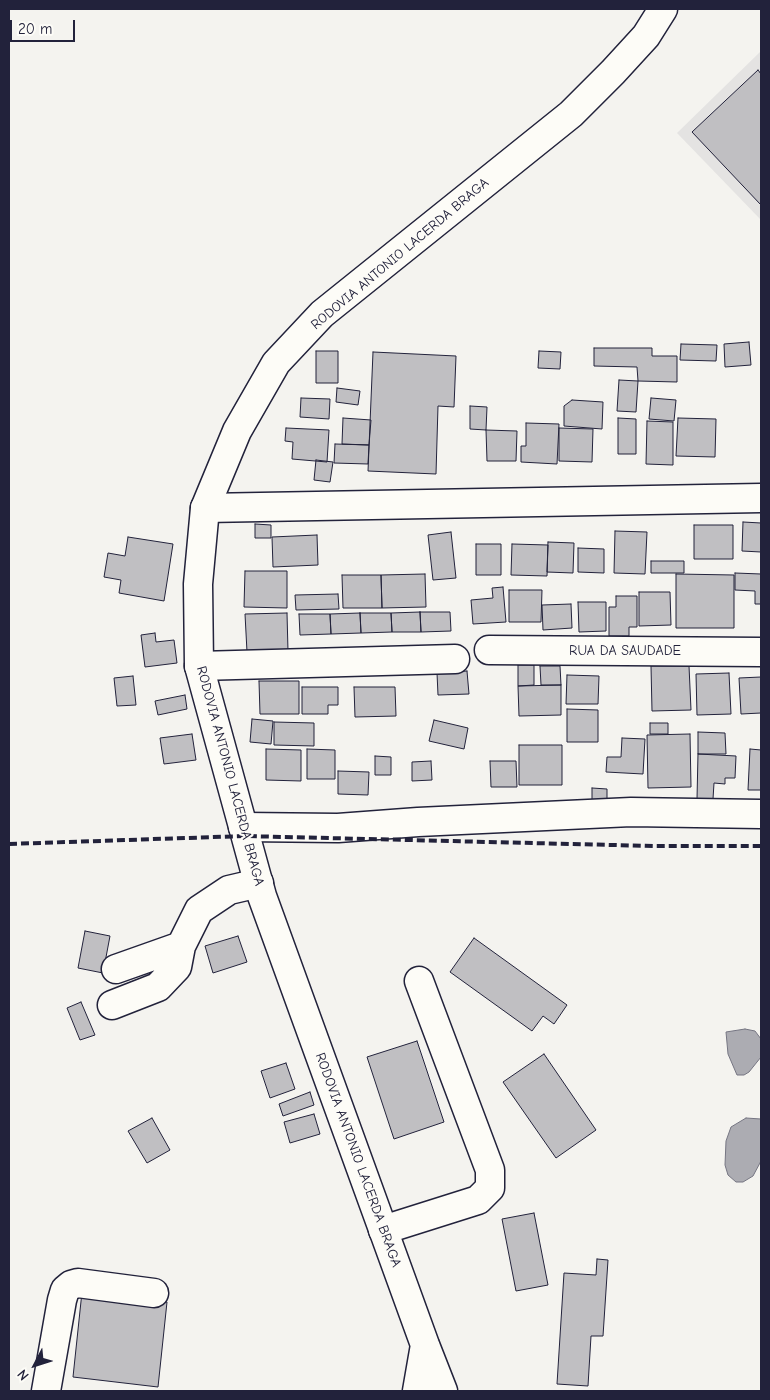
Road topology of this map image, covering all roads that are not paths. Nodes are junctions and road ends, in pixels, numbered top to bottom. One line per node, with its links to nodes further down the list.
1 (663, 9): 3 (main road, RODOVIA ANTONIO LACERDA BRAGA)
2 (761, 498): 3 (main road)
3 (205, 508): 7 (main road, RODOVIA ANTONIO LACERDA BRAGA)
4 (489, 650): 5 (main road, RUA DA SAUDADE)
5 (761, 652)
6 (455, 659): 7 (main road)
7 (199, 666): 9 (main road, RODOVIA ANTONIO LACERDA BRAGA)
8 (761, 814): 9 (main road)
9 (243, 827): 10 (main road, RODOVIA ANTONIO LACERDA BRAGA)
10 (258, 883): 11 (main road); 15 (main road, RODOVIA ANTONIO LACERDA BRAGA)
11 (181, 946): 12 (main road); 14 (main road)
12 (116, 969)
13 (419, 980): 15 (main road)
14 (112, 1005)
15 (383, 1230): 17 (main road, RODOVIA ANTONIO LACERDA BRAGA)
16 (154, 1292): 18 (main road)
17 (425, 1345): 19 (main road, RODOVIA ANTONIO LACERDA BRAGA); 20 (main road, RODOVIA ANTONIO LACERDA BRAGA)
18 (46, 1391)
19 (417, 1391)
20 (443, 1391)

